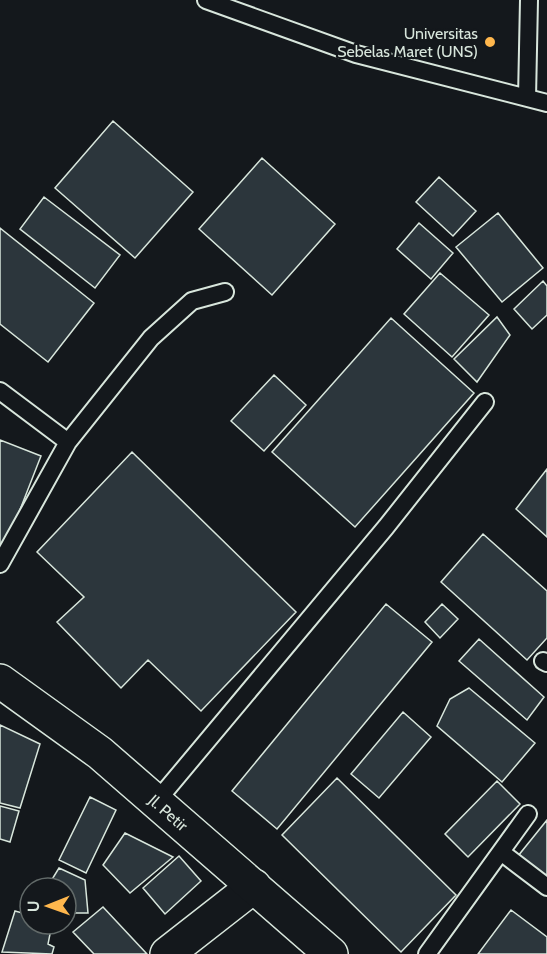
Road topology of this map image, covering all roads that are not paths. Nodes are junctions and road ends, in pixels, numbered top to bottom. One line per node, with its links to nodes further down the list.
1 (206, 0): 3 (lane)
2 (529, 0): 3 (lane)
3 (527, 98): 4 (lane)
4 (547, 104)
5 (225, 292): 8 (lane)
6 (0, 391): 8 (lane)
7 (485, 402): 11 (lane)
8 (68, 442): 9 (lane)
9 (0, 564)
10 (0, 681): 11 (main road, Jl. Petir)
11 (156, 802): 14 (main road, Jl. Petir)
12 (528, 814): 13 (lane)
13 (501, 852): 15 (lane); 18 (lane)
14 (254, 886): 16 (main road); 17 (main road, Jl. Petir)
15 (547, 887)
16 (167, 954)
17 (331, 954)
18 (427, 954)

